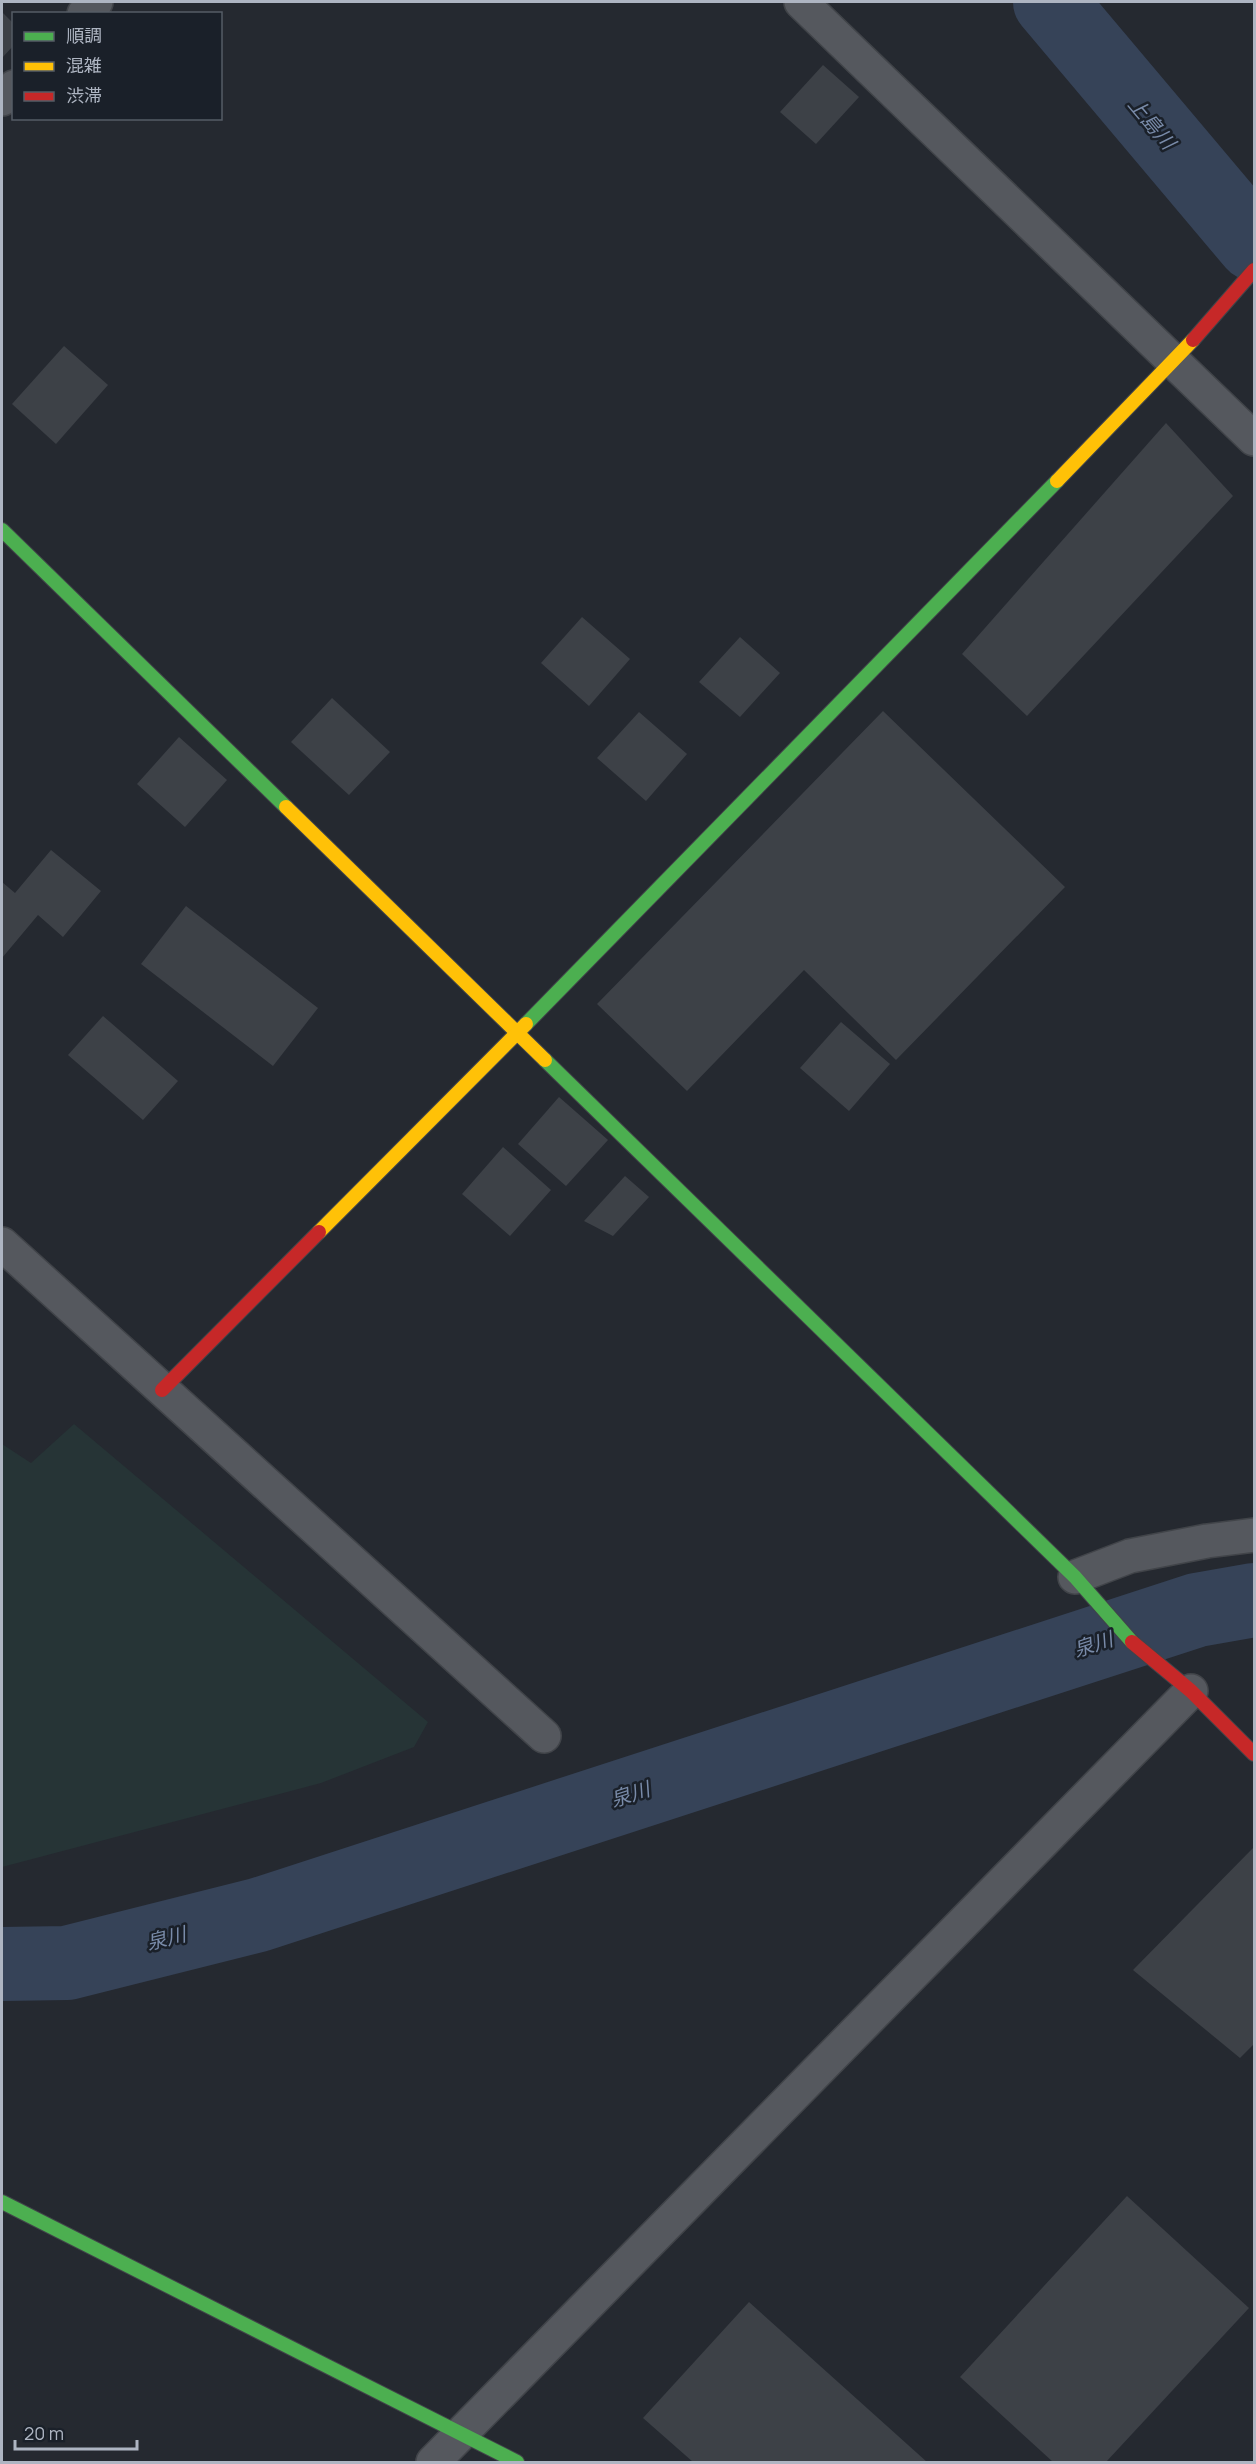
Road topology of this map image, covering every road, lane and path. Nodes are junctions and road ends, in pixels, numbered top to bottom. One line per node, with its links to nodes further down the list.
1 (801, 2): 3 (street)
2 (1254, 270): 3 (street)
3 (1175, 361): 4 (street); 6 (street)
4 (1254, 439)
5 (2, 530): 6 (street)
6 (518, 1032): 8 (street); 10 (street)
7 (2, 1244): 8 (street)
8 (162, 1390): 12 (street)
9 (1254, 1535): 10 (street)
10 (1075, 1577): 11 (street)
11 (1191, 1691): 13 (street); 15 (street)
12 (544, 1736)
13 (1254, 1754)
14 (2, 2202): 15 (street)
15 (461, 2434): 16 (street); 17 (street)
16 (433, 2463)
17 (517, 2463)

